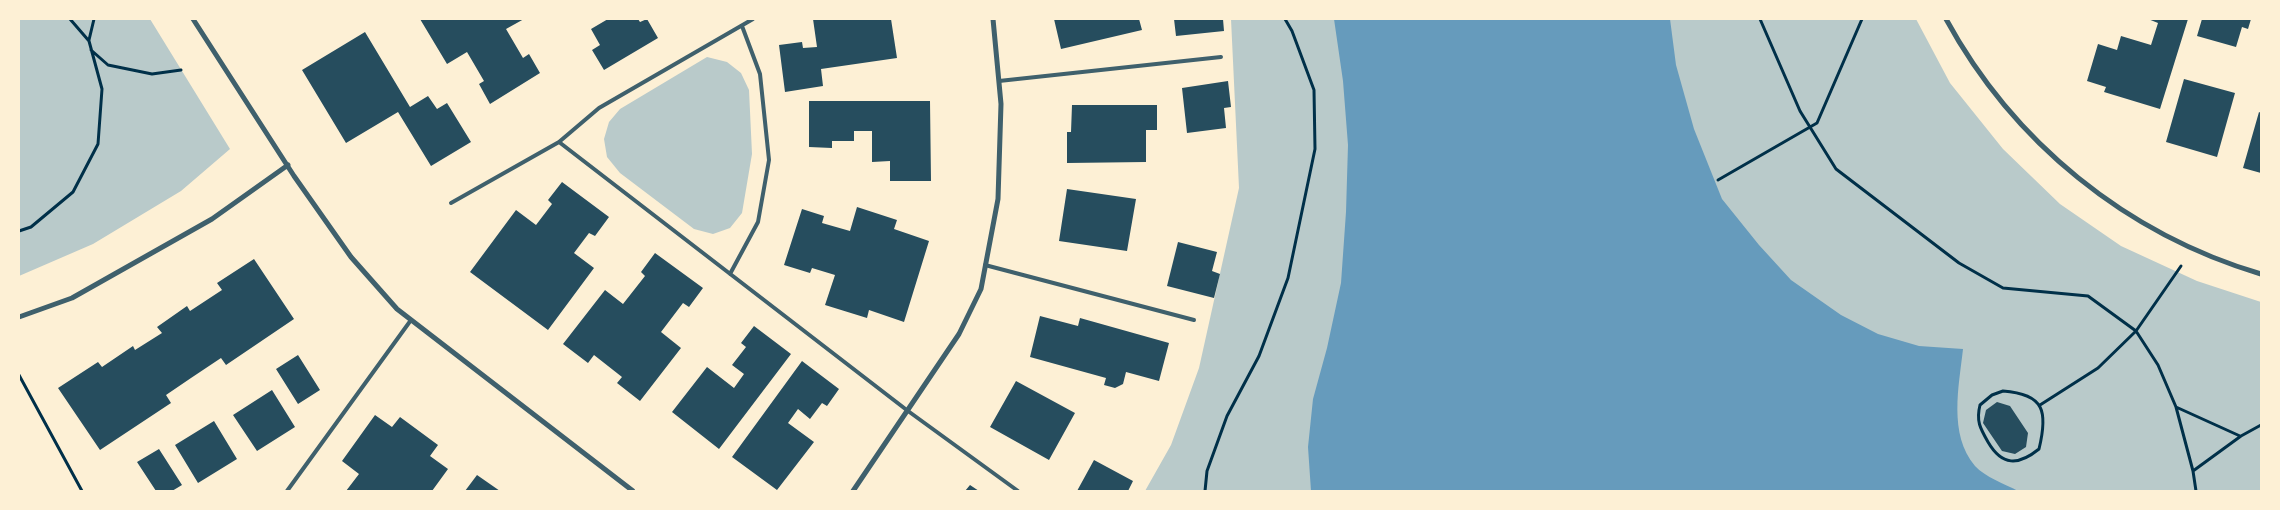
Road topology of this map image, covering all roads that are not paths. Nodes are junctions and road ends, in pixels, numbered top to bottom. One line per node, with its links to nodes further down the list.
1 (193, 19): 9 (street)
2 (754, 19): 5 (lane)
3 (993, 19): 7 (street)
4 (1946, 19): 13 (street)
5 (742, 26): 8 (lane); 12 (lane)
6 (1221, 57): 7 (lane)
7 (999, 82): 11 (street)
8 (559, 142): 10 (lane); 12 (lane)
9 (288, 165): 14 (street); 15 (street)
10 (451, 203)
11 (985, 265): 16 (lane); 17 (street)
12 (730, 274): 17 (lane)
13 (2261, 274)
14 (19, 317)
15 (411, 320): 18 (lane); 19 (street)
16 (1194, 320)
17 (908, 411): 20 (street); 21 (lane)
18 (287, 491)
19 (634, 491)
20 (853, 491)
21 (1018, 491)

